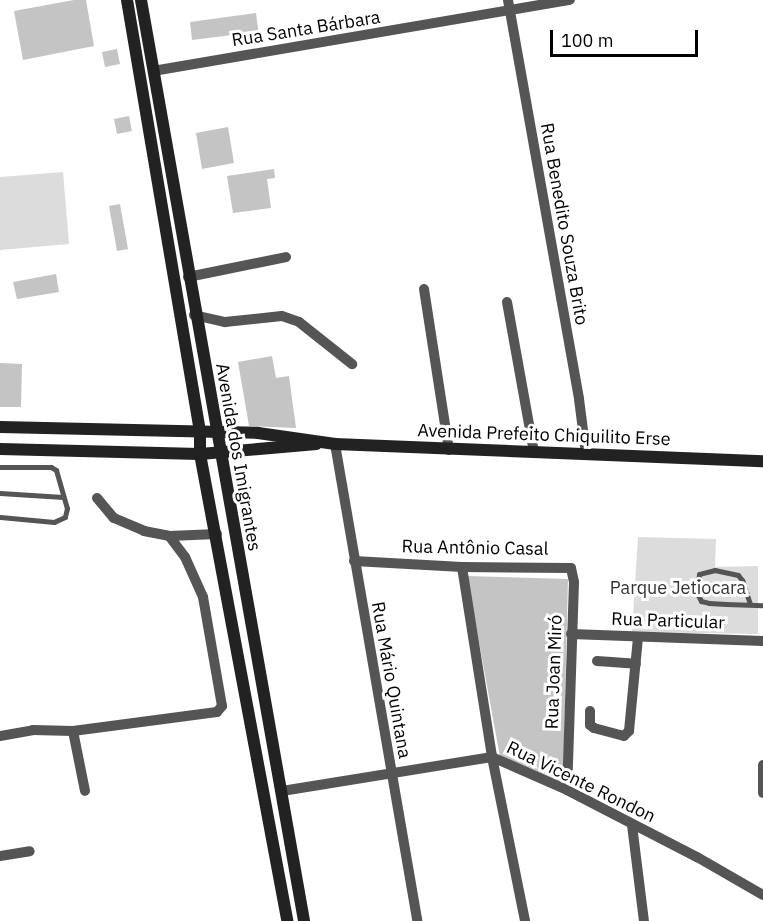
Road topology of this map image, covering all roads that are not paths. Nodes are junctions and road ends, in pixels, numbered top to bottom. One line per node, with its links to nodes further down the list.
1 (127, 0): 8 (main road, Avenida dos Imigrantes)
2 (141, 0): 5 (main road, Avenida dos Imigrantes)
3 (570, 0): 4 (street, Rua Santa Bárbara)
4 (509, 6): 5 (street, Rua Santa Bárbara); 22 (street, Rua Benedito Souza Brito)
5 (153, 71): 7 (main road, Avenida dos Imigrantes)
6 (286, 257): 7 (street)
7 (188, 277): 8 (main road); 11 (main road, Avenida dos Imigrantes)
8 (174, 281): 15 (main road, Avenida dos Imigrantes)
9 (424, 289): 18 (street)
10 (507, 302): 19 (street)
11 (194, 315): 12 (street); 14 (main road, Avenida dos Imigrantes)
12 (352, 364)
13 (0, 427): 15 (main road)
14 (216, 432): 15 (main road, Avenida Prefeito Chiquilito Erse); 16 (main road, Avenida Prefeito Chiquilito Erse); 20 (main road, Avenida dos Imigrantes)
15 (200, 433): 21 (main road, Avenida dos Imigrantes)
16 (330, 443): 18 (main road, Avenida Prefeito Chiquilito Erse); 20 (main road, Avenida Prefeito Chiquilito Erse); 31 (street, Rua Mário Quintana)
17 (0, 448): 21 (main road, Avenida Prefeito Chiquilito Erse)
18 (449, 450): 19 (main road, Avenida Prefeito Chiquilito Erse)
19 (534, 452): 22 (main road, Avenida Prefeito Chiquilito Erse)
20 (220, 453): 21 (main road, Avenida Prefeito Chiquilito Erse); 42 (main road, Avenida dos Imigrantes)
21 (200, 454): 29 (main road, Avenida dos Imigrantes)
22 (586, 454): 23 (main road, Avenida Prefeito Chiquilito Erse)
23 (763, 461)
24 (0, 467): 26 (lane)
25 (0, 493): 26 (lane)
26 (63, 497): 28 (lane)
27 (97, 498): 30 (street)
28 (0, 517)
29 (217, 534): 30 (street); 43 (main road, Avenida dos Imigrantes)
30 (169, 536): 44 (street)
31 (354, 561): 32 (street, Rua Antônio Casal); 48 (street, Rua Mário Quintana)
32 (462, 567): 33 (street, Rua Antônio Casal); 46 (street)
33 (573, 591): 36 (street, Rua Joan Miró)
34 (750, 604): 34 (lane); 35 (lane)
35 (763, 605)
36 (571, 634): 37 (street, Rua Particular); 49 (street, Rua Joan Miró)
37 (638, 638): 38 (street, Rua Particular); 40 (street)
38 (763, 641)
39 (597, 661): 40 (street)
40 (636, 664): 41 (street)
41 (590, 711)
42 (269, 722): 43 (main road); 51 (main road, Avenida dos Imigrantes)
43 (251, 725): 57 (main road, Avenida dos Imigrantes)
44 (73, 731): 45 (street); 50 (street)
45 (0, 736)
46 (492, 757): 48 (street, Rua Vicente Rondon); 49 (street, Rua Vicente Rondon); 60 (street)
47 (763, 765): 52 (street)
48 (391, 771): 51 (street, Rua Vicente Rondon); 59 (street, Rua Mário Quintana)
49 (567, 790): 53 (street, Rua Vicente Rondon)
50 (85, 791)
51 (282, 791): 58 (main road, Avenida dos Imigrantes)
52 (763, 793)
53 (632, 825): 56 (street, Rua Vicente Rondon); 61 (street)
54 (30, 851): 55 (street)
55 (0, 856)
56 (763, 895)
57 (287, 921)
58 (304, 921)
59 (417, 921)
60 (525, 921)
61 (644, 921)

